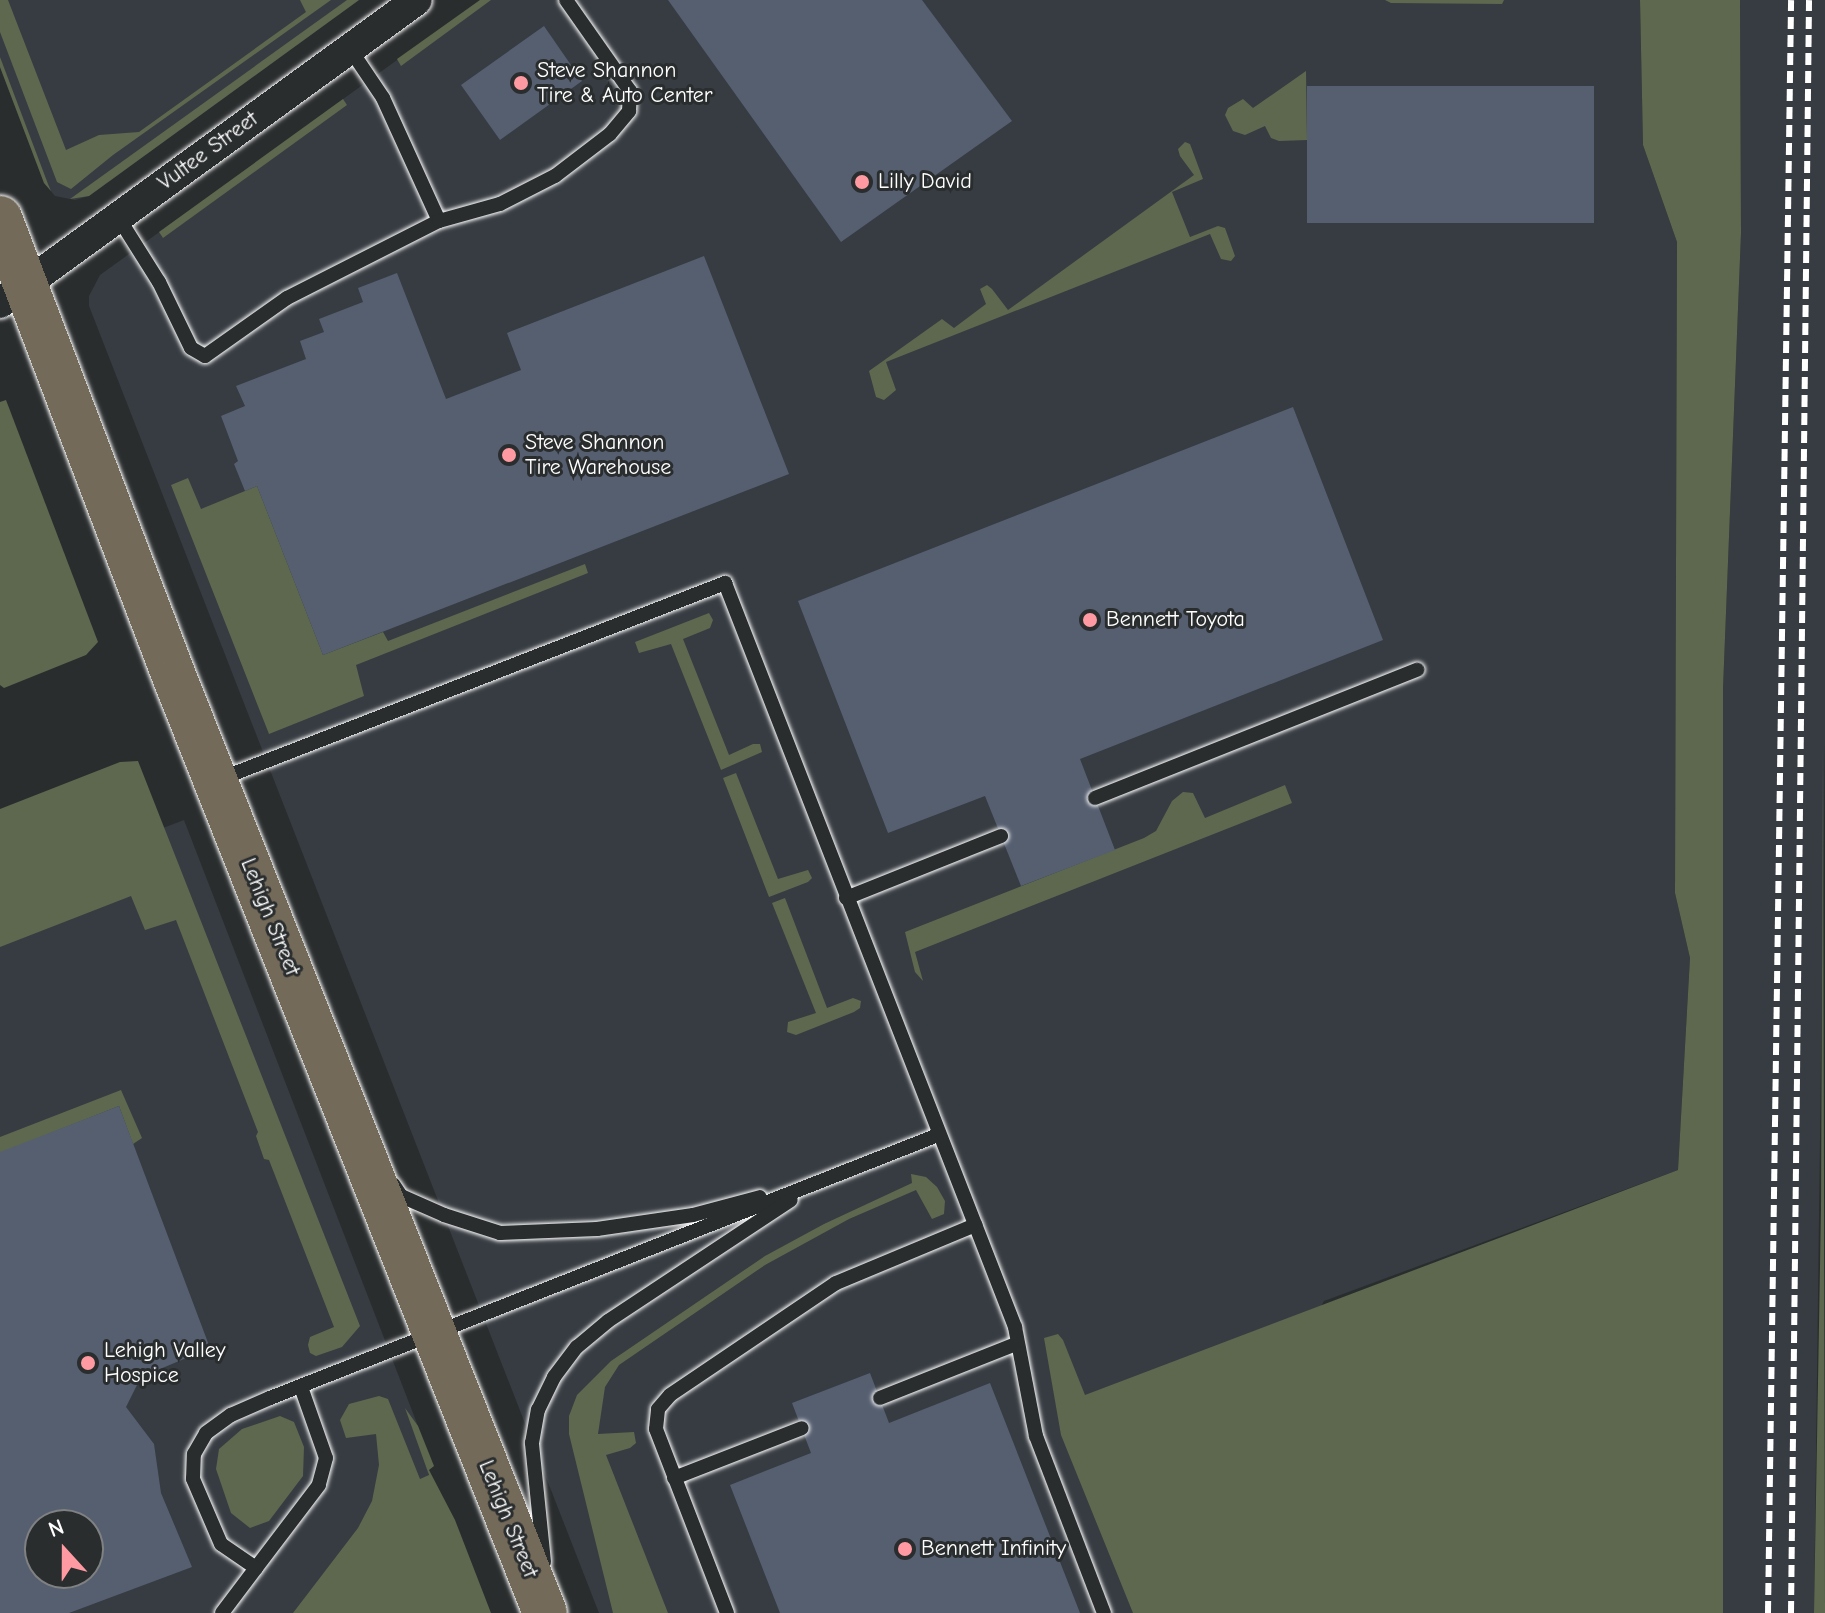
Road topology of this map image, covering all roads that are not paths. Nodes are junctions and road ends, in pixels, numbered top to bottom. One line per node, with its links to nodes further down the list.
1 (416, 0): 3 (street, Vultee Street)
2 (566, 0): 6 (lane)
3 (350, 49): 4 (street, Vultee Street); 6 (lane)
4 (118, 217): 6 (lane); 7 (street, Vultee Street)
5 (0, 218): 7 (main road, Lehigh Street)
6 (439, 221)
7 (12, 293): 9 (main road, Lehigh Street)
8 (1417, 670): 10 (lane)
9 (216, 781): 12 (lane); 13 (main road, Lehigh Street)
10 (1095, 798)
11 (1001, 836): 12 (lane)
12 (846, 898): 14 (lane)
13 (353, 1125): 15 (lane); 17 (main road, Lehigh Street)
14 (938, 1135): 15 (lane); 16 (lane)
15 (822, 1181): 17 (lane); 26 (lane)
16 (975, 1225): 18 (lane); 22 (lane)
17 (434, 1335): 19 (lane); 25 (main road, Lehigh Street)
18 (1016, 1344): 20 (lane); 28 (lane)
19 (301, 1387): 23 (lane); 23 (lane)
20 (880, 1398)
21 (802, 1428): 22 (lane)
22 (674, 1478): 27 (lane)
23 (256, 1568): 24 (lane)
24 (222, 1613)
25 (545, 1613)
26 (553, 1613)
27 (727, 1613)
28 (1104, 1613)

